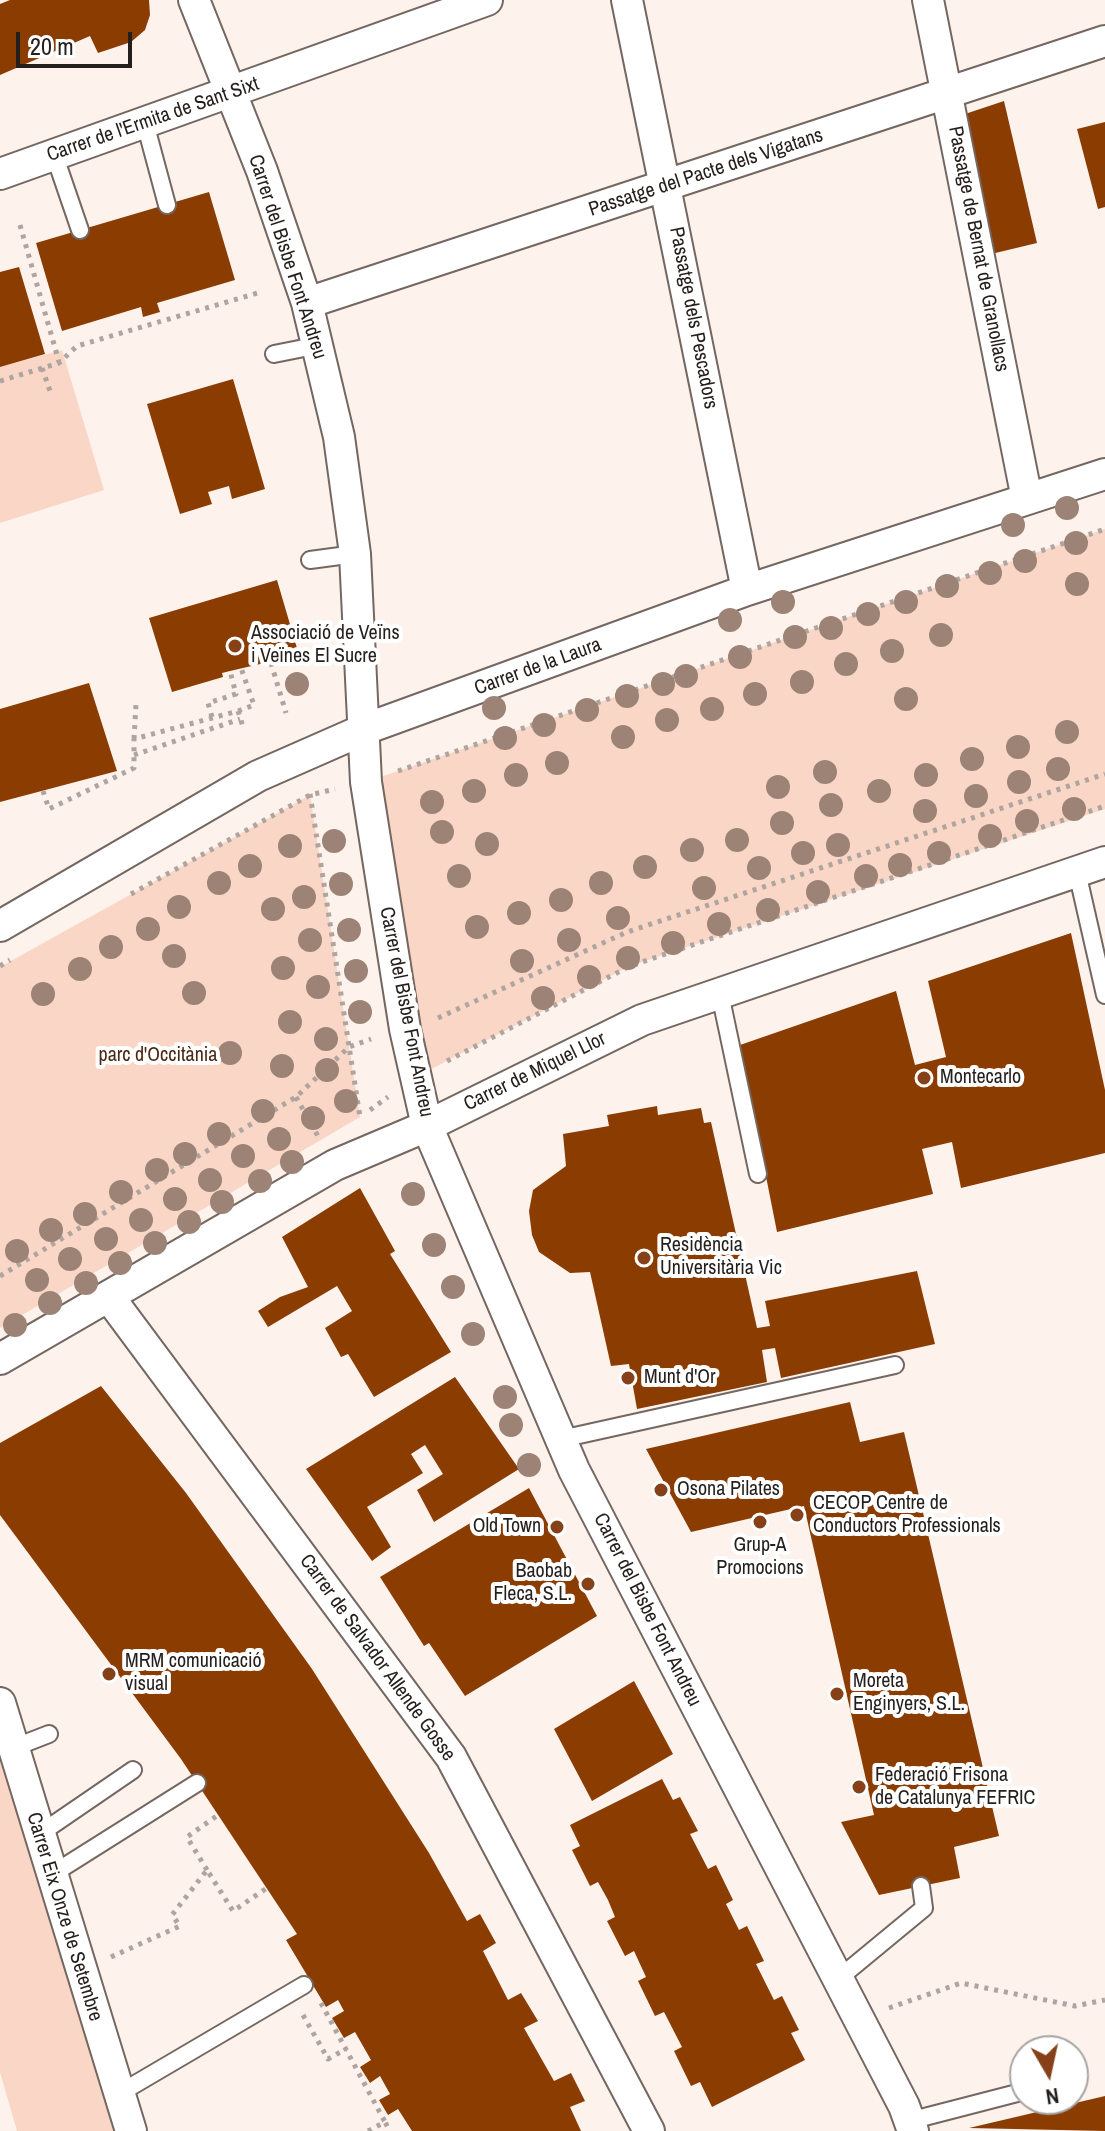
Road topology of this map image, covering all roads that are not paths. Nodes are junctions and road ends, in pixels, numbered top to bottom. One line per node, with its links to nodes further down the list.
1 (194, 0): 7 (street, Carrer del Bisbe Font Andreu)
2 (487, 0): 7 (street, Carrer de l'Ermita de Sant Sixt)
3 (627, 0): 11 (street, Passatge dels Pescadors)
4 (928, 0): 6 (street, Passatge de Bernat de Granollacs)
5 (1105, 41): 6 (street, Passatge del Pacte dels Vigatans)
6 (948, 92): 11 (street, Passatge del Pacte dels Vigatans); 18 (street, Passatge de Bernat de Granollacs)
7 (229, 94): 8 (street, Carrer de l'Ermita de Sant Sixt); 14 (street, Carrer del Bisbe Font Andreu)
8 (145, 123): 9 (street, Carrer de l'Ermita de Sant Sixt); 12 (lane)
9 (54, 154): 10 (street, Carrer de l'Ermita de Sant Sixt); 13 (lane)
10 (0, 174)
11 (667, 188): 14 (street, Passatge del Pacte dels Vigatans); 21 (street, Passatge dels Pescadors)
12 (167, 205)
13 (80, 230)
14 (307, 303): 15 (street, Carrer del Bisbe Font Andreu)
15 (319, 345): 16 (lane); 19 (street, Carrer del Bisbe Font Andreu)
16 (274, 354)
17 (1105, 474): 18 (street, Carrer de la Laura)
18 (1027, 499): 21 (street, Carrer de la Laura)
19 (355, 554): 20 (lane); 22 (street, Carrer del Bisbe Font Andreu)
20 (310, 560)
21 (747, 590): 22 (street, Carrer de la Laura)
22 (365, 729): 24 (street, Carrer de la Laura); 27 (street, Carrer del Bisbe Font Andreu)
23 (1091, 867): 25 (street, Carrer de Miquel Llor); 26 (lane)
24 (2, 920)
25 (720, 994): 27 (street, Carrer de Miquel Llor); 28 (lane)
26 (1105, 995)
27 (427, 1126): 29 (street, Carrer de Miquel Llor); 32 (street, Carrer del Bisbe Font Andreu)
28 (758, 1174)
29 (109, 1297): 30 (street, Carrer de Miquel Llor); 47 (street, Carrer de Salvador Allende Gosse)
30 (0, 1359)
31 (895, 1365): 32 (lane)
32 (561, 1439): 41 (street, Carrer del Bisbe Font Andreu)
33 (0, 1703): 35 (street, Carrer Eix Onze de Setembre)
34 (49, 1734): 35 (lane)
35 (13, 1748): 38 (street, Carrer Eix Onze de Setembre)
36 (133, 1770): 38 (lane)
37 (197, 1783): 39 (lane)
38 (38, 1835): 39 (street, Carrer Eix Onze de Setembre)
39 (51, 1875): 43 (street, Carrer Eix Onze de Setembre)
40 (921, 1886): 41 (lane)
41 (838, 1979): 45 (street, Carrer del Bisbe Font Andreu)
42 (297, 1989): 43 (lane)
43 (120, 2093): 46 (street, Carrer Eix Onze de Setembre)
44 (1009, 2096): 45 (lane)
45 (911, 2126)
46 (131, 2131)
47 (649, 2131)

